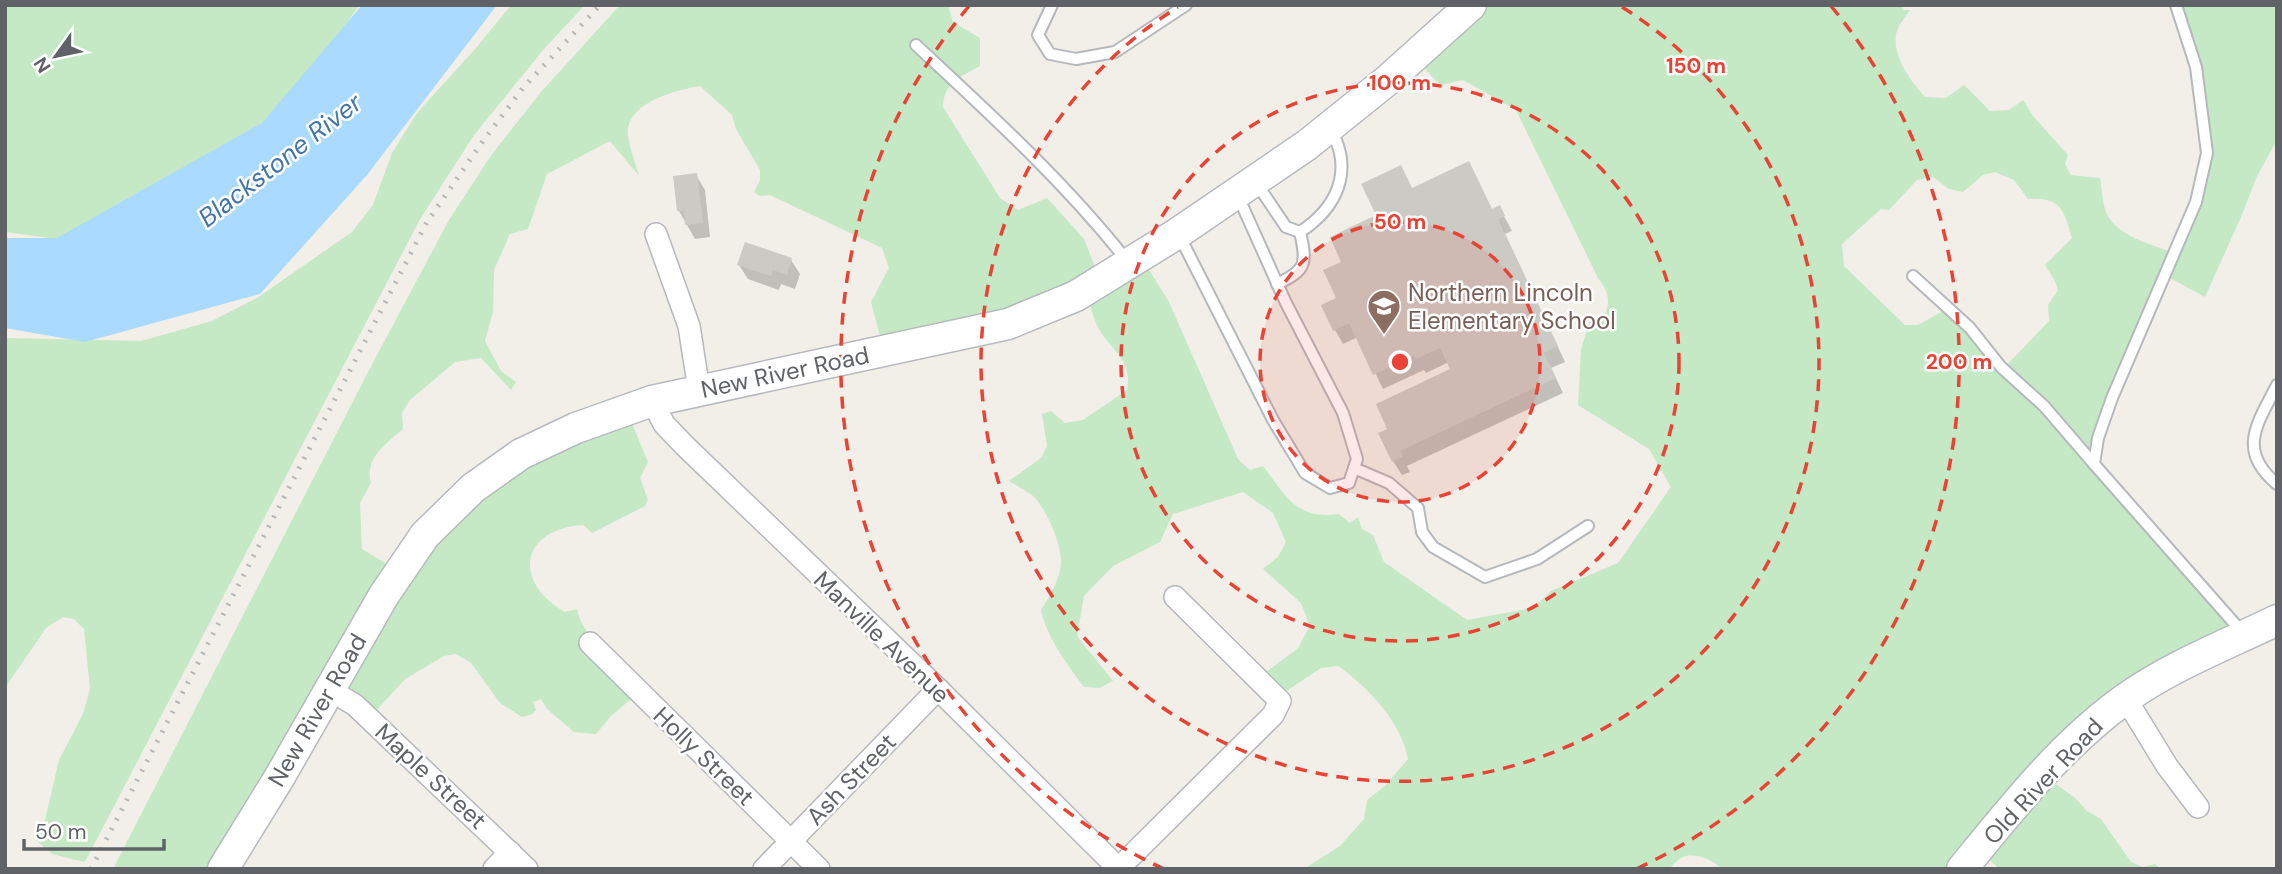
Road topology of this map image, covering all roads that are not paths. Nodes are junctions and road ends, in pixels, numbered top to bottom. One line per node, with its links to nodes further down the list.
1 (1052, 5): 4 (lane)
2 (1471, 5): 6 (street, New River Road)
3 (2176, 5): 17 (lane)
4 (1179, 7)
5 (916, 45): 11 (lane)
6 (1329, 127): 7 (street, New River Road); 8 (lane)
7 (1246, 188): 8 (lane); 9 (street, New River Road); 13 (lane)
8 (1300, 232): 13 (lane)
9 (1178, 233): 11 (street, New River Road); 18 (lane)
10 (656, 234): 15 (street)
11 (1130, 264): 15 (street, New River Road)
12 (1913, 276): 17 (lane)
13 (1277, 284): 18 (lane)
14 (2277, 385): 19 (lane)
15 (699, 390): 16 (street, New River Road)
16 (652, 401): 25 (street, Manville Avenue); 26 (street, New River Road)
17 (2094, 464): 23 (lane)
18 (1354, 468): 20 (lane)
19 (2277, 484)
20 (1588, 526)
21 (1175, 597): 36 (street)
22 (2277, 620): 23 (street, Old River Road)
23 (2244, 634): 27 (street, Old River Road)
24 (590, 643): 29 (street, Holly Street)
25 (937, 689): 29 (street, Ash Street); 36 (street, Manville Avenue)
26 (330, 690): 30 (street, Maple Street); 31 (street, New River Road)
27 (2126, 699): 28 (street); 37 (street, Old River Road)
28 (2198, 807)
29 (791, 841): 34 (street, Ash Street); 35 (street, Holly Street)
30 (510, 852): 32 (street); 33 (street, Maple Street)
31 (223, 869)
32 (494, 869)
33 (527, 869)
34 (764, 869)
35 (819, 869)
36 (1118, 869)
37 (1962, 869)

